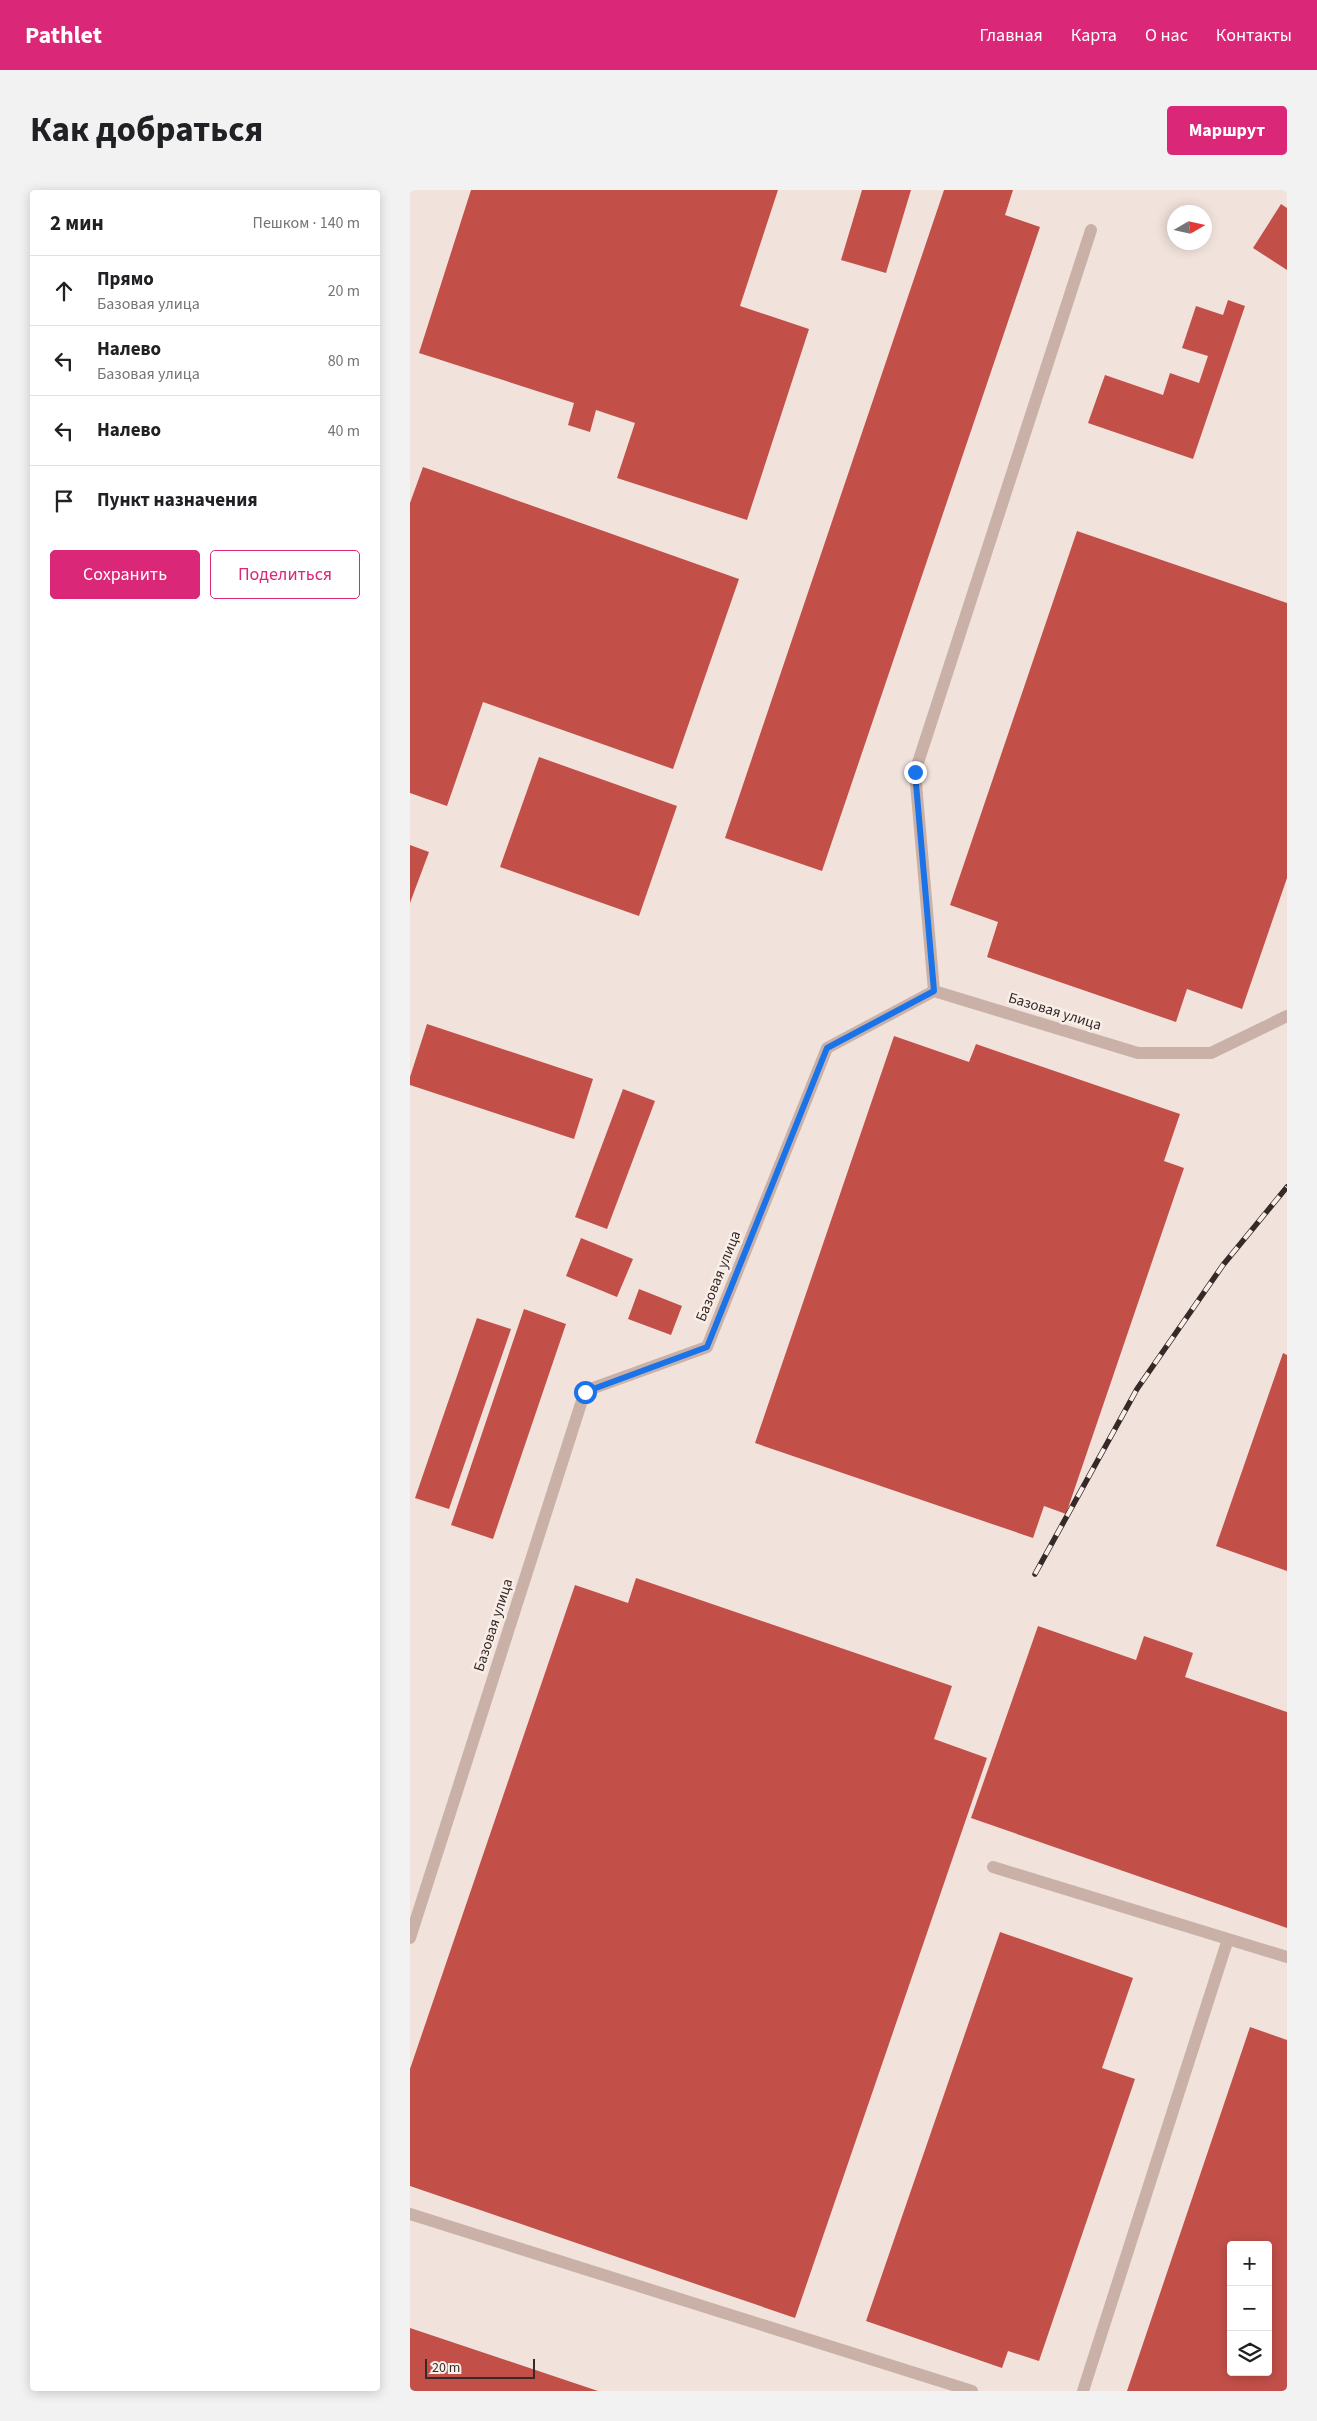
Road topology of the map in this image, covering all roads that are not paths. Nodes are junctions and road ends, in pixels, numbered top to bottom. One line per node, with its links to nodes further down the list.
1 (1090, 230): 2 (street)
2 (934, 991): 3 (street, Базовая улица); 5 (street, Базовая улица)
3 (1287, 1016)
4 (993, 1867): 6 (street)
5 (410, 1938)
6 (1228, 1939): 7 (street); 10 (street)
7 (1287, 1958)
8 (410, 2214): 9 (street)
9 (972, 2391)
10 (1083, 2391)

